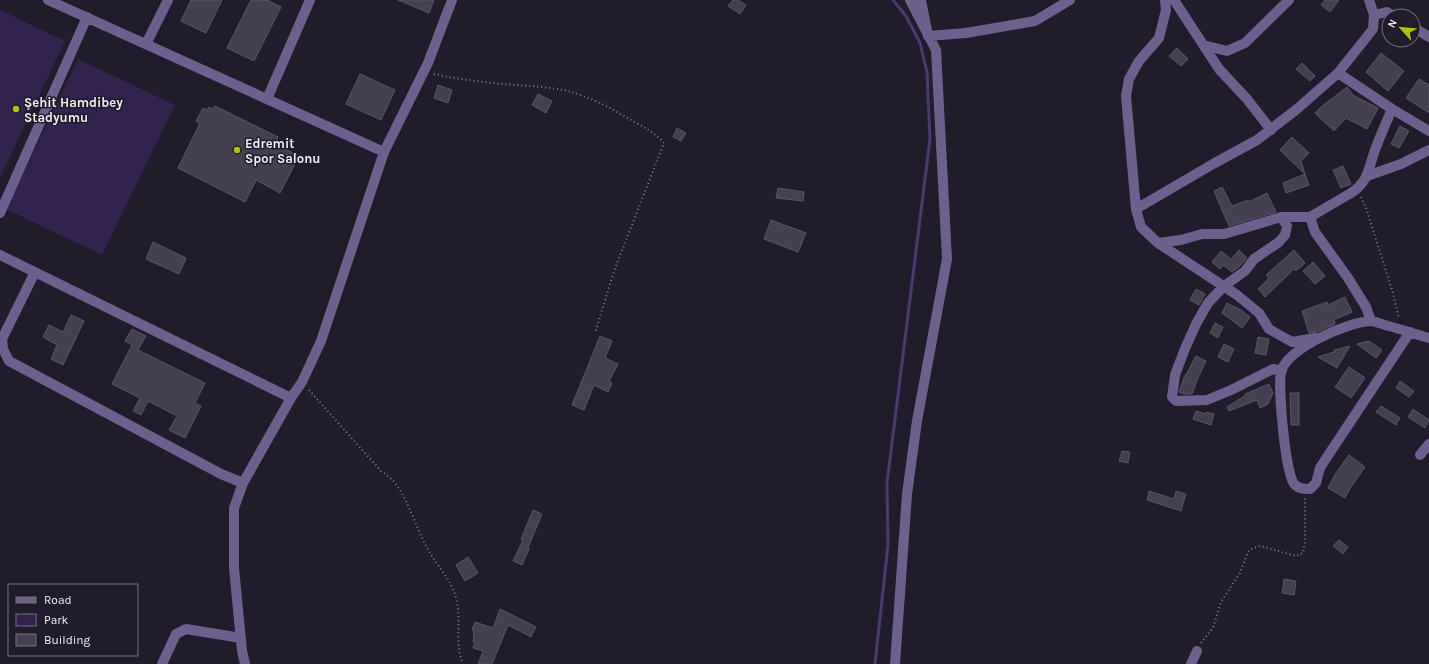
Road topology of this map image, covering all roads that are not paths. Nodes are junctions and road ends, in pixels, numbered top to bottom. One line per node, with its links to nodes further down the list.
1 (48, 0): 14 (street)
2 (168, 0): 16 (street)
3 (310, 0): 19 (street)
4 (452, 0): 24 (street)
5 (910, 0): 15 (street)
6 (921, 0): 15 (street)
7 (1070, 0): 15 (street)
8 (1165, 0): 26 (street)
9 (1174, 0): 17 (street)
10 (1289, 0): 17 (street)
11 (1369, 0): 13 (street)
12 (1381, 13): 13 (street)
13 (1374, 14): 18 (street)
14 (87, 17): 16 (street); 27 (street)
15 (928, 36): 47 (street)
16 (146, 44): 19 (street)
17 (1203, 45): 21 (street)
18 (1338, 73): 20 (street); 21 (street)
19 (267, 99): 24 (street)
20 (1392, 109): 22 (street); 25 (street)
21 (1271, 130): 26 (street)
22 (1429, 131)
23 (1429, 150): 25 (street)
24 (384, 152): 39 (street)
25 (1367, 176): 29 (street)
26 (1136, 209): 30 (street)
27 (0, 213)
28 (1282, 217): 29 (street); 30 (street); 33 (street)
29 (1310, 217): 34 (street)
30 (1158, 243): 33 (street)
31 (0, 255): 32 (street)
32 (35, 272): 39 (street); 42 (street)
33 (1224, 286): 36 (street); 38 (street)
34 (1371, 321): 35 (street); 36 (street)
35 (1406, 331): 37 (street); 38 (street)
36 (1319, 338): 38 (street)
37 (1429, 338)
38 (1282, 371)
39 (291, 398): 42 (street)
40 (1429, 444): 41 (street)
41 (1420, 455)
42 (243, 483): 43 (street)
43 (241, 638): 45 (street); 46 (street)
44 (1197, 651): 48 (street)
45 (162, 664)
46 (245, 664)
47 (895, 664)
48 (1190, 664)

